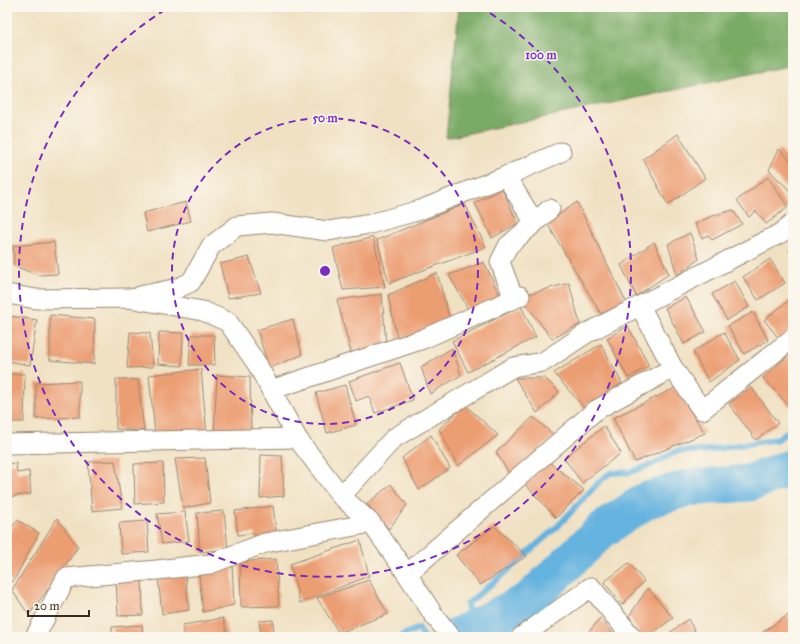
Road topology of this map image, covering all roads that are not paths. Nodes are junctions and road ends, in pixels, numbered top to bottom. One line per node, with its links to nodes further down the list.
1 (561, 152): 2 (street)
2 (506, 176): 4 (street); 7 (street)
3 (550, 209): 4 (street)
4 (534, 222): 11 (street)
5 (793, 223): 8 (street)
6 (7, 294): 7 (street)
7 (129, 298): 11 (street)
8 (640, 306): 10 (street); 14 (street)
9 (793, 338): 10 (street)
10 (673, 368): 16 (street)
11 (271, 390): 12 (street)
12 (297, 438): 13 (street); 14 (street)
13 (7, 444)
14 (342, 496): 15 (street)
15 (371, 523): 16 (street); 17 (street)
16 (407, 574): 18 (street)
17 (35, 637)
18 (451, 637)
19 (521, 637): 20 (street)
20 (632, 637)

